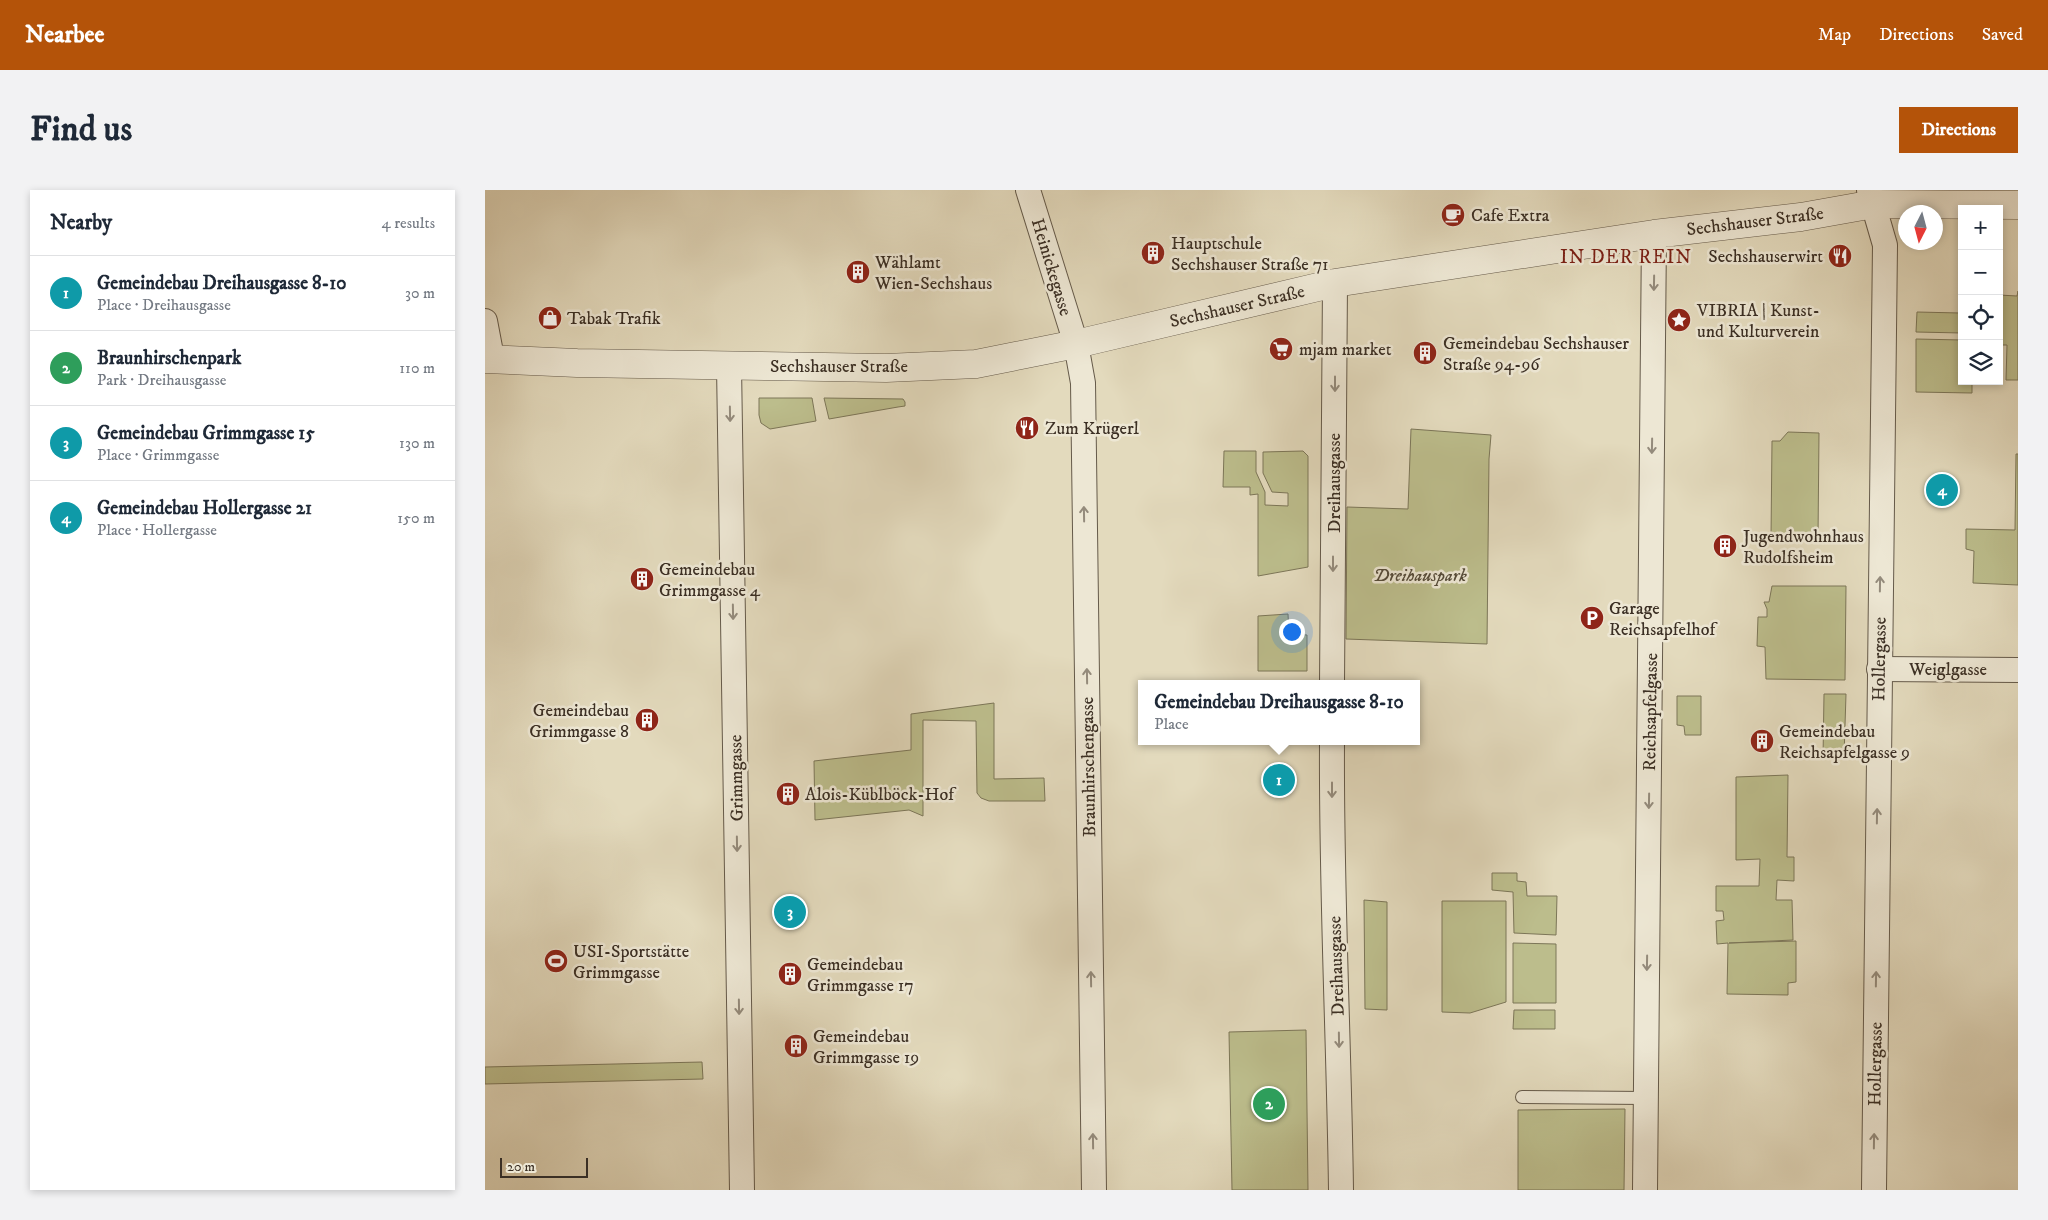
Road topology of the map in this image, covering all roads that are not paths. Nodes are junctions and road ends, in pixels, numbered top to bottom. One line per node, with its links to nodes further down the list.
1 (1028, 190): 7 (street, Heinickegasse)
2 (1871, 197): 3 (street, Sechshauser Straße); 4 (street, Sechshauser Straße); 10 (street, Hollergasse, one-way to 2)
3 (2018, 205)
4 (1654, 234): 5 (street, Sechshauser Straße); 15 (street, Reichsapfelgasse, one-way to 15)
5 (1335, 283): 7 (street, Sechshauser Straße); 12 (street, Dreihausgasse, one-way to 12)
6 (485, 321): 8 (street)
7 (1076, 344): 9 (street, Sechshauser Straße); 17 (street, Braunhirschengasse, one-way to 7)
8 (488, 358): 9 (street, Sechshauser Straße)
9 (729, 366): 16 (street, Grimmgasse, one-way to 16)
10 (1879, 669): 11 (street, Weiglgasse); 20 (street, Hollergasse, one-way to 10)
11 (2018, 670)
12 (1332, 680)
13 (1332, 745): 18 (street, Dreihausgasse, one-way to 18)
14 (1522, 1097): 15 (lane)
15 (1646, 1098): 19 (street, Reichsapfelgasse)
16 (742, 1190)
17 (1094, 1190)
18 (1341, 1190)
19 (1645, 1190)
20 (1874, 1190)

